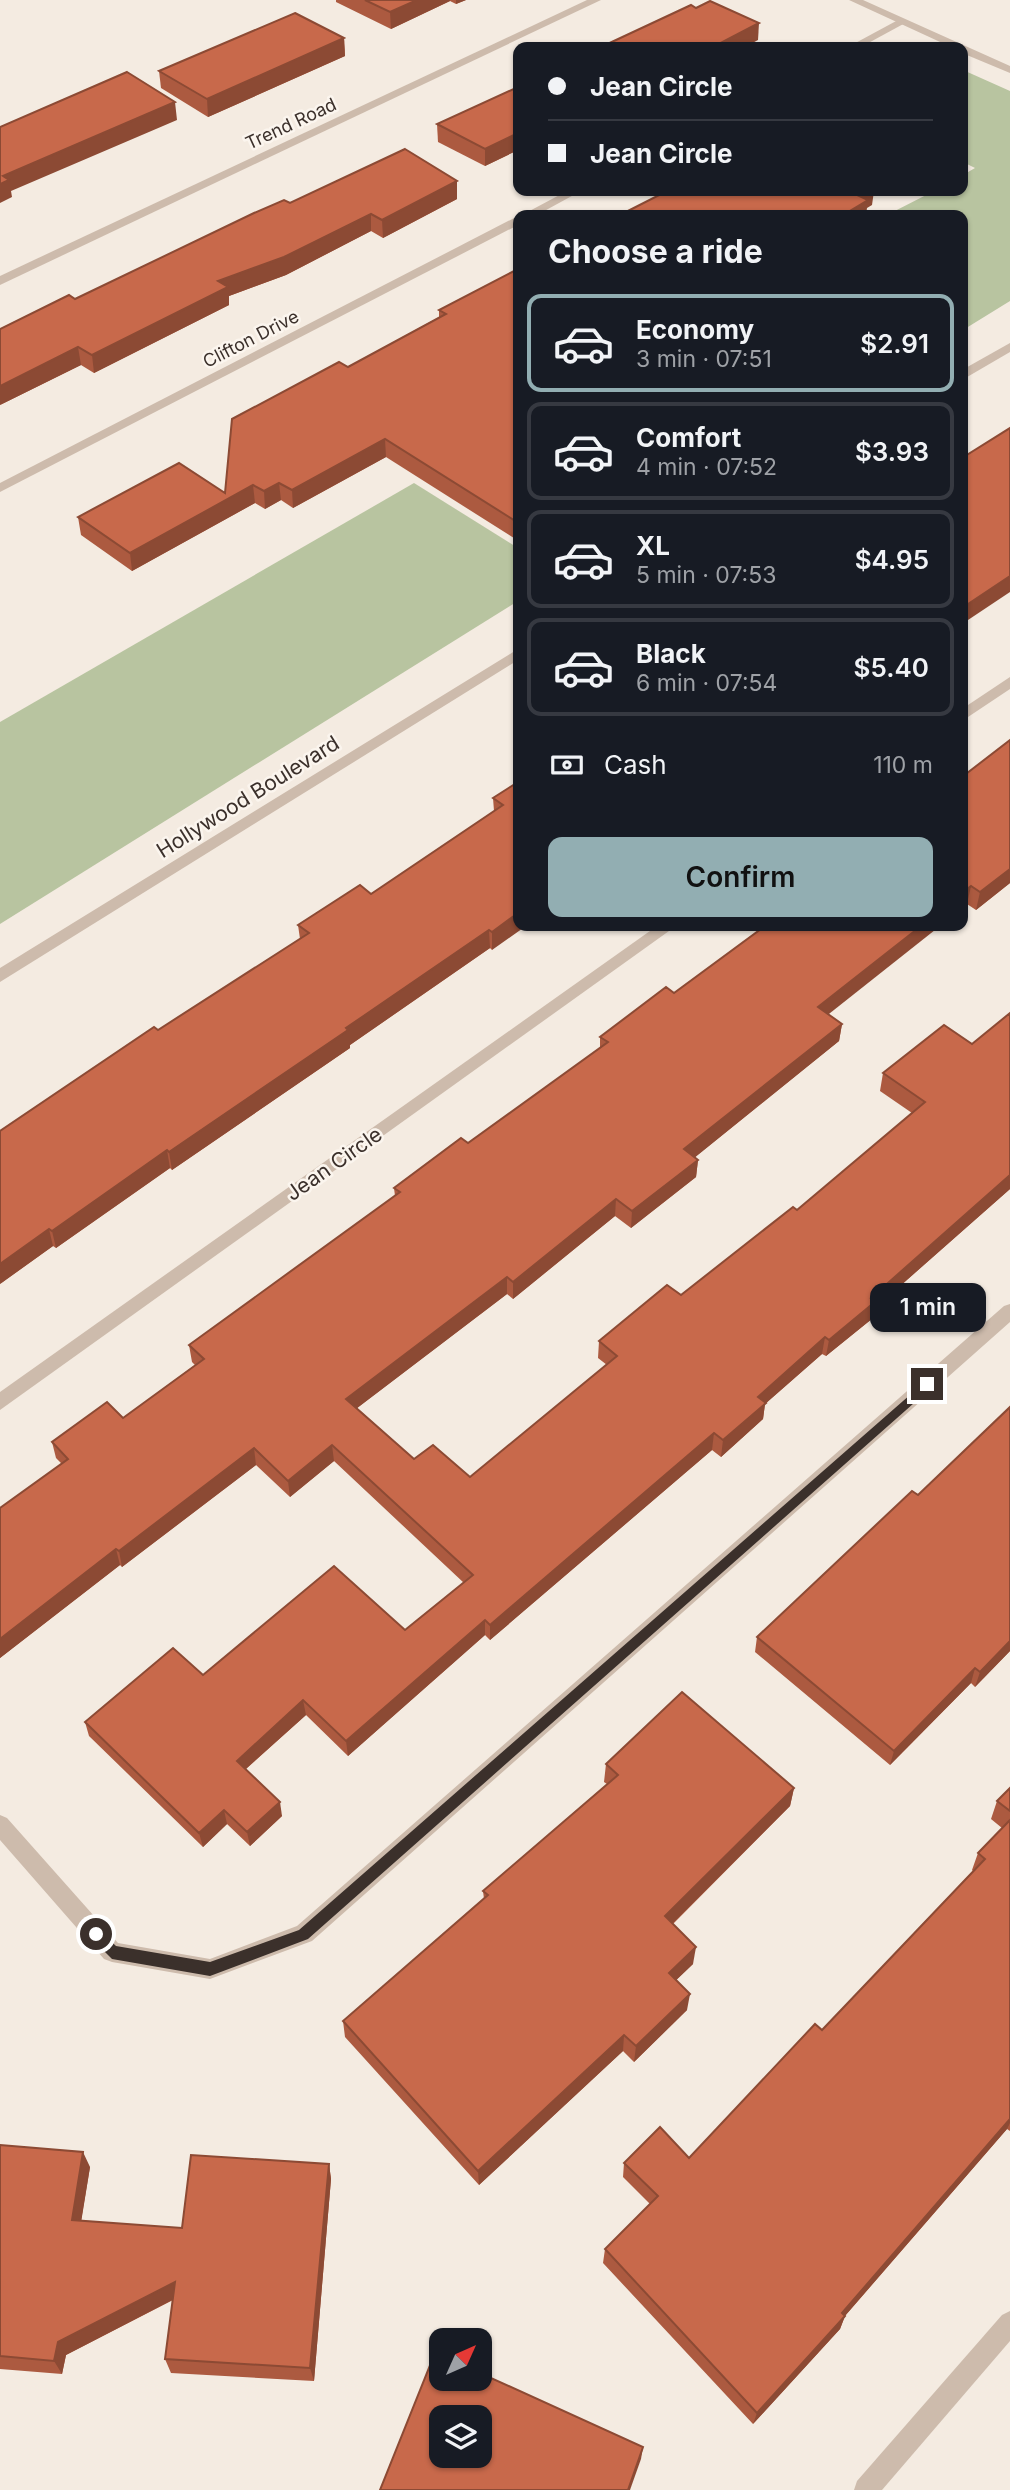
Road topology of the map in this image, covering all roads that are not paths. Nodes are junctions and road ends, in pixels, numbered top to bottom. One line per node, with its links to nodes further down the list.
1 (596, 0): 11 (street, Trend Road)
2 (854, 0): 3 (street)
3 (902, 22): 4 (street); 5 (street)
4 (863, 42)
5 (947, 42)
6 (968, 51): 7 (street)
7 (1010, 70)
8 (565, 196): 9 (street)
9 (538, 210)
10 (513, 223): 14 (street, Clifton Drive)
11 (0, 281)
12 (1010, 347): 13 (street)
13 (968, 372)
14 (0, 488)
15 (513, 656): 19 (street, Hollywood Boulevard)
16 (1010, 682): 17 (street)
17 (968, 712)
18 (661, 931): 21 (street, Jean Circle)
19 (0, 976)
20 (1010, 1311): 22 (street)
21 (0, 1402)
22 (0, 1825)
23 (1010, 2323): 24 (street)
24 (866, 2490)

